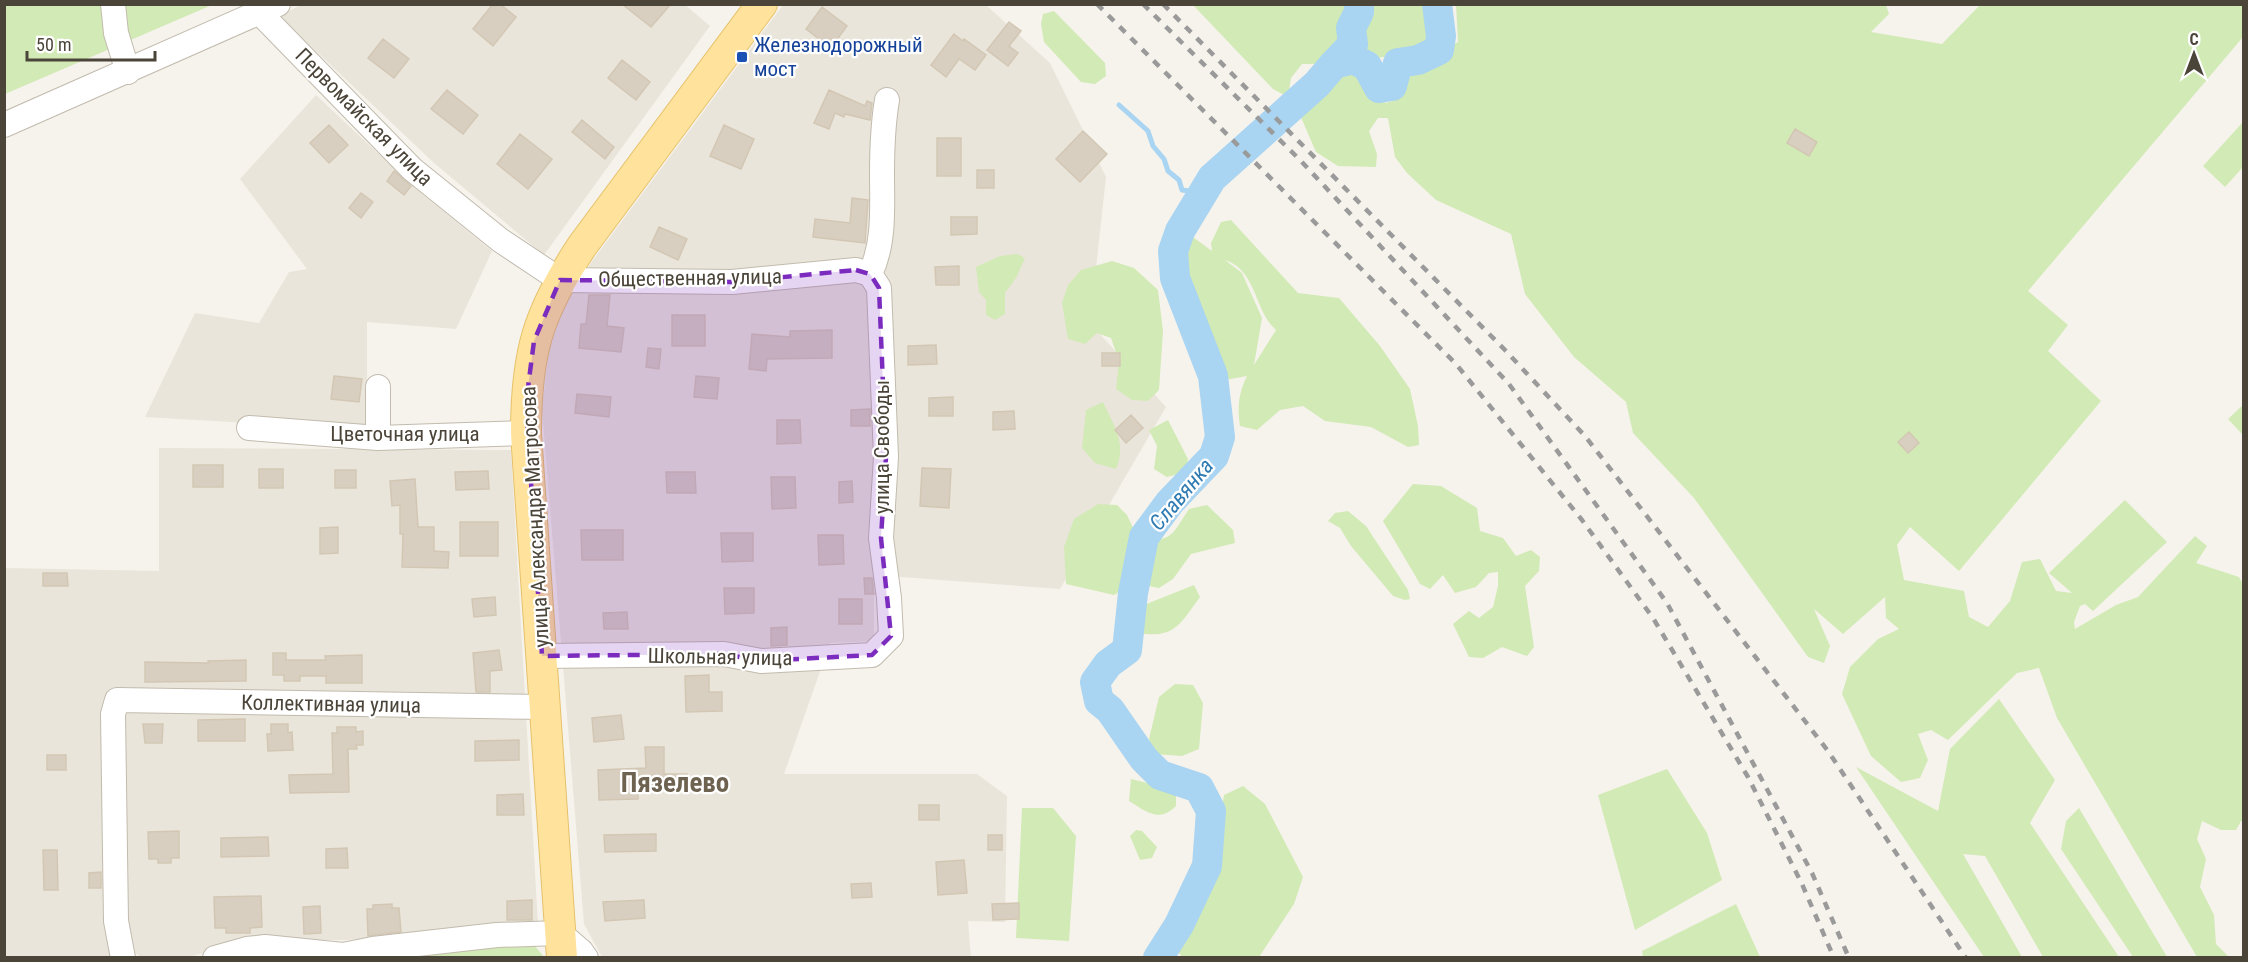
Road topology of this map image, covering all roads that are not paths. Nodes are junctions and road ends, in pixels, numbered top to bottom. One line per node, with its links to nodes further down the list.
1 (113, 4): 4 (street)
2 (762, 4): 8 (main road, улица Александра Матросова)
3 (269, 9): 4 (street); 8 (street, Первомайская улица)
4 (128, 72): 6 (street)
5 (887, 100): 7 (street)
6 (4, 125)
7 (863, 272): 8 (street, Общественная улица); 13 (street, улица Свободы)
8 (560, 280): 11 (main road, улица Александра Матросова)
9 (378, 387): 12 (street)
10 (249, 428): 12 (street, Цветочная улица)
11 (526, 433): 12 (street, Цветочная улица); 14 (main road, улица Александра Матросова)
12 (378, 438)
13 (891, 636): 14 (street, Школьная улица)
14 (542, 656): 15 (main road, улица Александра Матросова)
15 (545, 707): 16 (main road, улица Александра Матросова); 17 (street, Коллективная улица)
16 (561, 945): 18 (street); 19 (street)
17 (123, 957)
18 (215, 957)
19 (586, 957)

